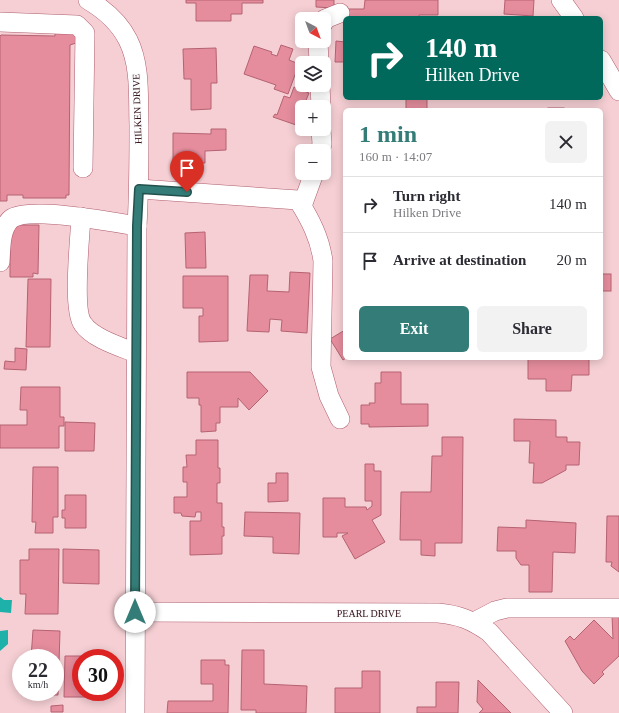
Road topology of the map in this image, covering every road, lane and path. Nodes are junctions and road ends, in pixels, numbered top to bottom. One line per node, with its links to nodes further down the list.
1 (88, 0): 9 (street, HILKEN DRIVE)
2 (561, 0): 3 (street)
3 (573, 16)
4 (0, 22): 7 (street)
5 (603, 63): 6 (street)
6 (619, 91)
7 (83, 168)
8 (311, 180): 10 (street)
9 (139, 189): 10 (street); 12 (street, HILKEN DRIVE)
10 (300, 203): 15 (street)
11 (81, 217): 12 (street); 13 (street); 14 (street)
12 (137, 226): 14 (street, HILKEN DRIVE)
13 (0, 262)
14 (136, 353): 17 (street, HILKEN DRIVE)
15 (340, 419)
16 (619, 608): 18 (street)
17 (135, 612): 18 (street, PEARL DRIVE); 19 (street, HILKEN DRIVE)
18 (474, 622): 20 (street, PEARL DRIVE)
19 (135, 713)
20 (563, 713)

